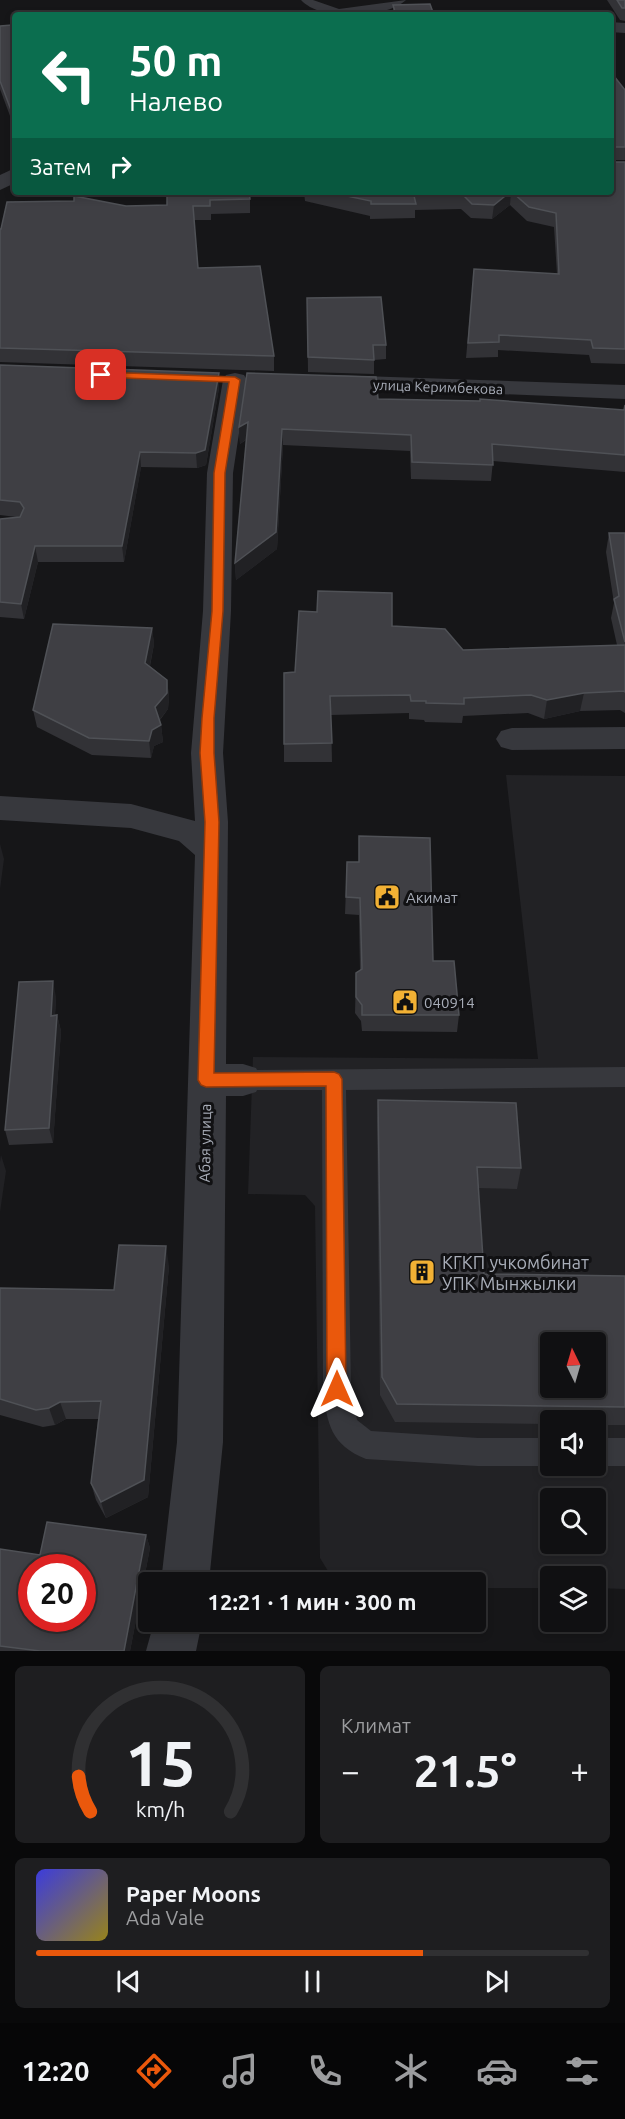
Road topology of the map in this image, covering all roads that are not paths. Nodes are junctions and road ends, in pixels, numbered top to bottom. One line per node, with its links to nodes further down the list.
1 (306, 0): 2 (lane)
2 (401, 0)
3 (235, 380): 9 (street, Абая улица)
4 (306, 382): 5 (street, улица Керимбекова)
5 (625, 392)
6 (625, 738): 7 (street)
7 (512, 739)
8 (0, 808): 9 (street)
9 (211, 850): 12 (street, Абая улица)
10 (625, 1077): 11 (lane)
11 (334, 1079): 13 (lane); 14 (lane)
12 (206, 1080): 13 (street); 17 (street, Абая улица)
13 (243, 1080)
14 (540, 1452)
15 (606, 1452): 16 (lane)
16 (625, 1452)
17 (186, 1572)
18 (176, 1632): 19 (street)
19 (171, 1651)

